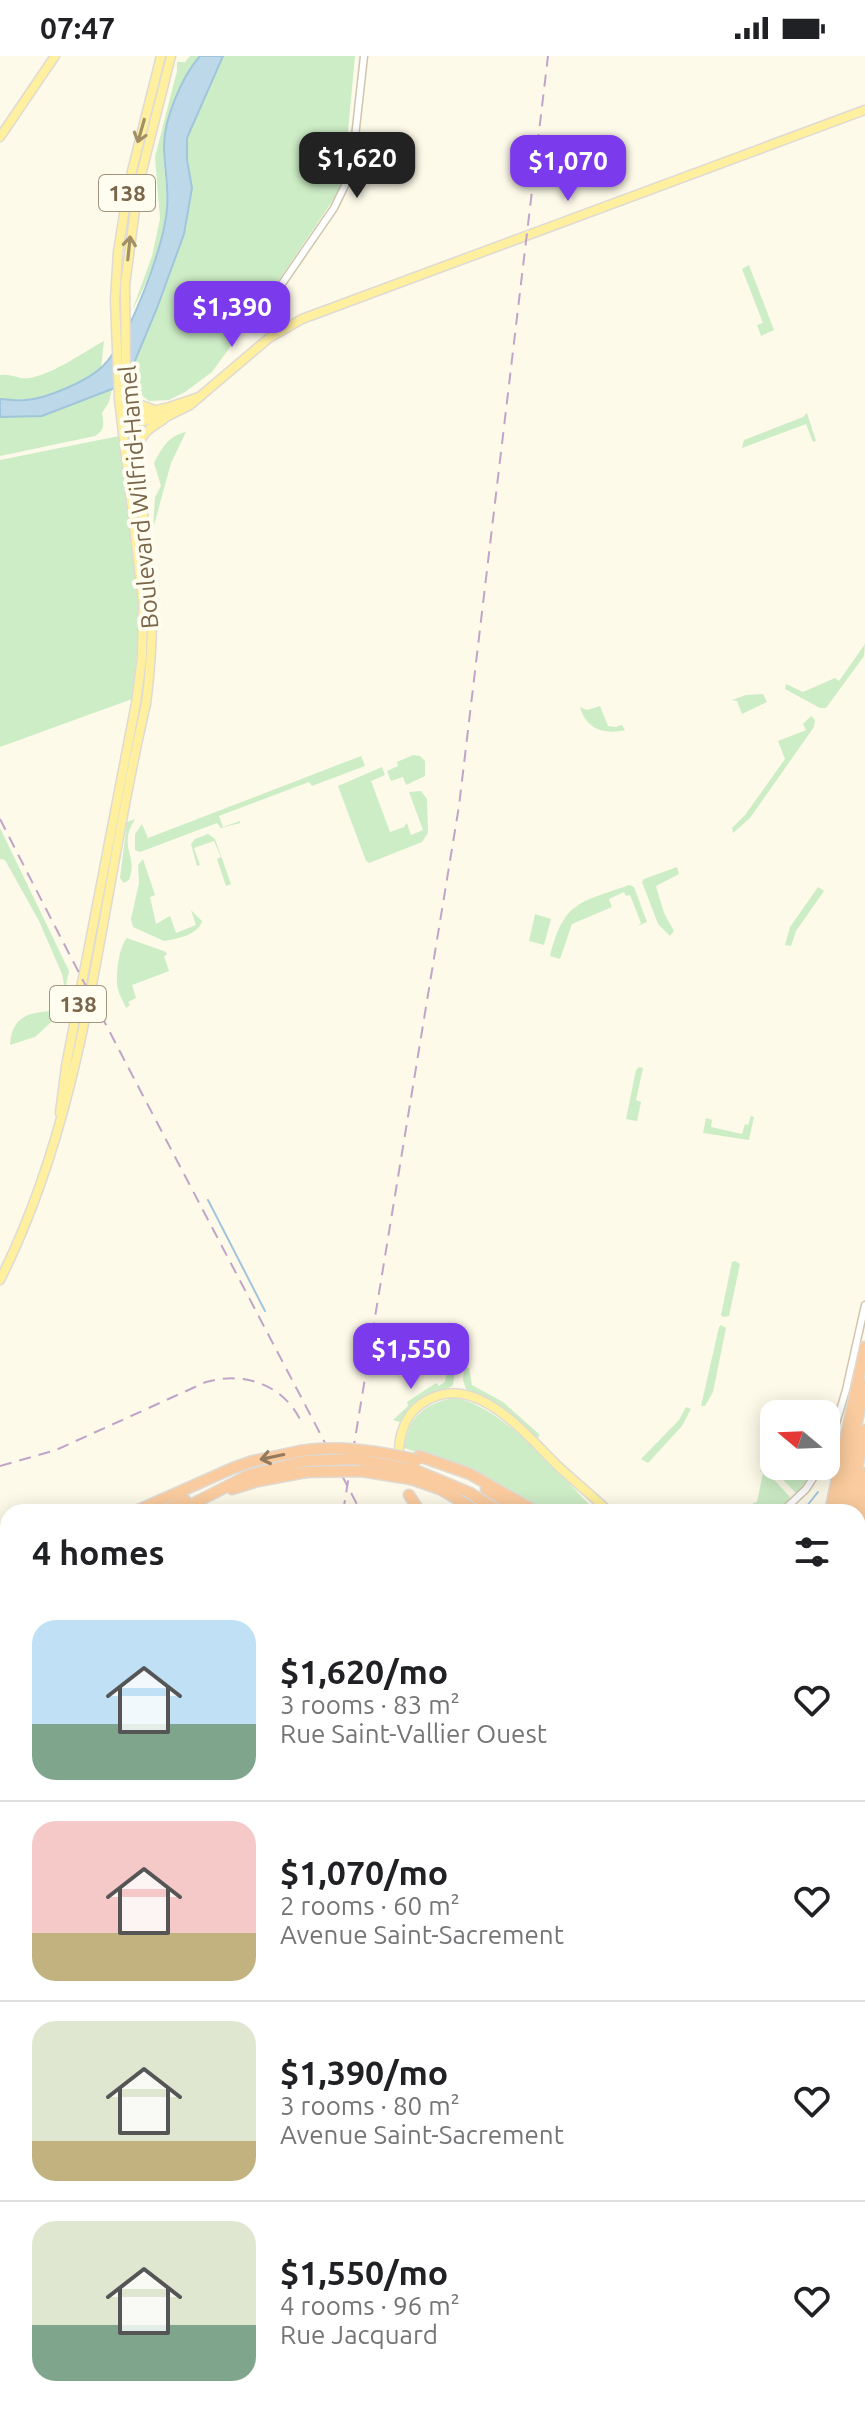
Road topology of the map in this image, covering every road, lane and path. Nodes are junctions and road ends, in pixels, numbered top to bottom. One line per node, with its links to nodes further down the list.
1 (55, 56): 6 (main road)
2 (161, 56): 10 (main road, Boulevard Wilfrid-Hamel / 138, one-way to 10)
3 (171, 56): 8 (main road, Boulevard Wilfrid-Hamel / 138, one-way to 3)
4 (364, 56): 7 (street)
5 (865, 110): 7 (main road)
6 (0, 137)
7 (284, 328): 9 (main road)
8 (126, 383): 9 (main road); 10 (main road, Boulevard Wilfrid-Hamel / 138)
9 (166, 412): 10 (main road); 11 (main road)
10 (126, 420): 11 (main road, Boulevard Wilfrid-Hamel / 138); 12 (main road, Boulevard Wilfrid-Hamel / 138)
11 (138, 471): 12 (main road, Boulevard Wilfrid-Hamel / 138)
12 (59, 1126): 13 (main road, Boulevard Wilfrid-Hamel / 138)
13 (0, 1280)
14 (865, 1305): 18 (street)
15 (865, 1347): 17 (highway)
16 (865, 1384): 42 (highway)
17 (853, 1404): 40 (highway); 41 (highway)
18 (840, 1410)
19 (865, 1430): 43 (highway)
20 (304, 1461): 21 (highway, bridge); 21 (highway, bridge); 23 (highway); 25 (highway, one-way to 25); 26 (highway)
21 (416, 1466): 34 (highway); 35 (highway); 36 (highway); 37 (highway)
22 (865, 1473): 44 (highway)
23 (242, 1479): 26 (highway); 30 (highway)
24 (812, 1480): 39 (street)
25 (203, 1481): 28 (highway); 29 (highway)
26 (211, 1494): 31 (highway)
27 (409, 1495): 32 (highway); 33 (highway); 38 (main road)
28 (152, 1504)
29 (164, 1504)
30 (178, 1504)
31 (192, 1504)
32 (412, 1504)
33 (415, 1504)
34 (465, 1504)
35 (487, 1504)
36 (508, 1504)
37 (523, 1504)
38 (599, 1504)
39 (790, 1504)
40 (824, 1504)
41 (832, 1504)
42 (840, 1504)
43 (850, 1504)
44 (859, 1504)

